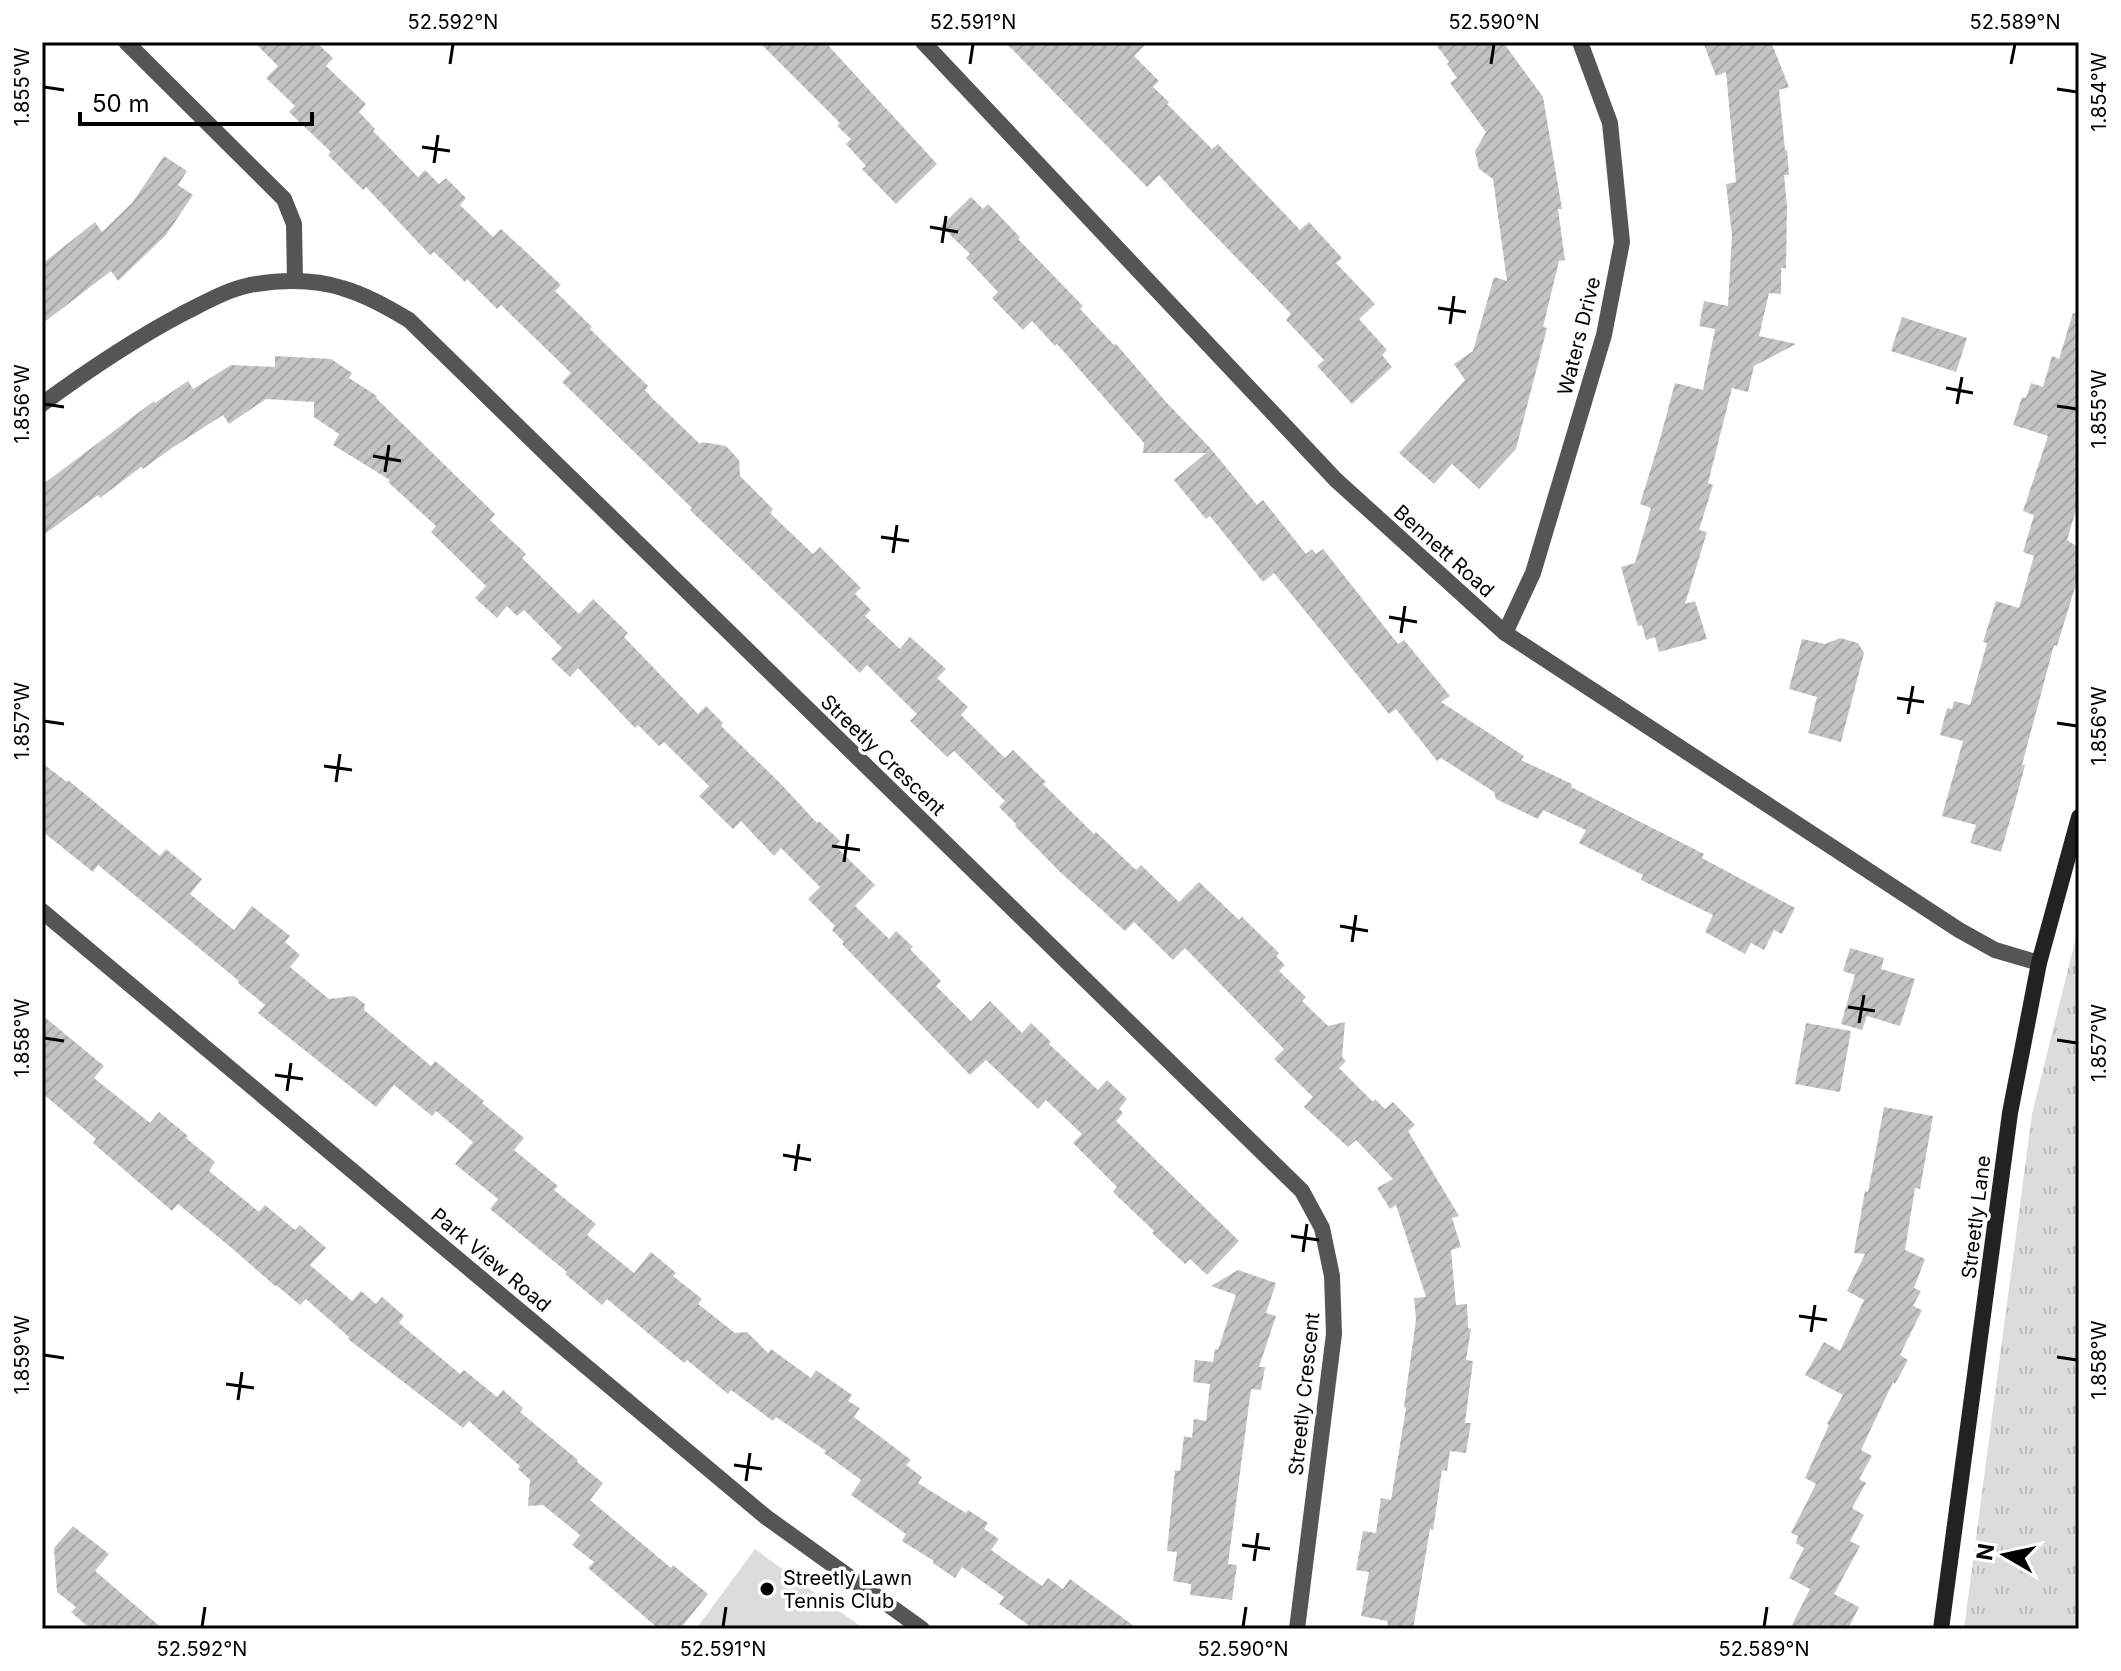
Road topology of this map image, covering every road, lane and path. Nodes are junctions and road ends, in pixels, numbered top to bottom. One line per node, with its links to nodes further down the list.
1 (126, 42): 4 (street)
2 (923, 42): 6 (street, Bennett Road)
3 (1580, 42): 6 (street, Waters Drive)
4 (295, 281): 5 (street, Streetly Crescent); 11 (street, Streetly Crescent)
5 (42, 404)
6 (1505, 633): 9 (street, Bennett Road)
7 (2079, 817): 9 (main road, Streetly Lane)
8 (42, 911): 10 (street, Park View Road)
9 (2039, 963): 12 (main road, Streetly Lane)
10 (922, 1629)
11 (1297, 1629)
12 (1941, 1629)

